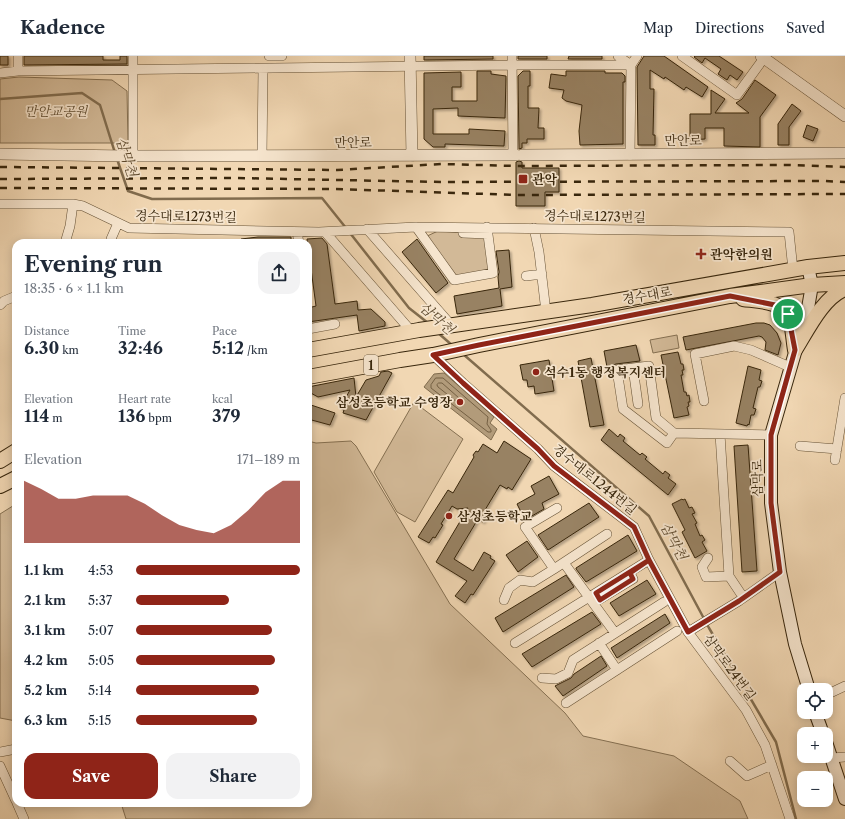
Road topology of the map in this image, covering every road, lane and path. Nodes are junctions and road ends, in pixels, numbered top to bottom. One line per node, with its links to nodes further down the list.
1 (18, 56): 13 (street)
2 (133, 56): 14 (street)
3 (269, 56): 4 (street)
4 (282, 56)
5 (618, 56): 11 (street)
6 (637, 56): 11 (street)
7 (682, 56): 8 (street)
8 (762, 57): 16 (street)
9 (512, 61): 10 (street); 11 (street); 20 (street)
10 (410, 62): 12 (street); 23 (street)
11 (631, 65): 19 (street)
12 (263, 69): 14 (street); 22 (street)
13 (18, 71): 14 (street); 15 (street)
14 (133, 71): 21 (street)
15 (0, 73)
16 (845, 116)
17 (845, 153): 19 (street, 만안로)
18 (0, 154): 21 (street, 만안로)
19 (630, 154): 20 (street, 만안로)
20 (517, 155): 23 (street, 만안로)
21 (130, 156): 22 (street, 만안로)
22 (262, 156): 23 (street, 만안로)
23 (412, 156)
24 (0, 204): 25 (street, 경수대로1273번길)
25 (73, 204): 26 (street, 경수대로1273번길); 34 (street)
26 (118, 223): 32 (street, 경수대로1273번길); 35 (street)
27 (416, 227): 29 (street, 경수대로1273번길); 31 (street, 경수대로1273번길); 31 (street)
28 (534, 228): 31 (street, 경수대로1273번길); 39 (street, 경수대로1273번길); 40 (street)
29 (365, 229): 33 (street, 경수대로1273번길); 50 (street)
30 (438, 231): 31 (street)
31 (487, 231)
32 (297, 232): 33 (street, 경수대로1273번길); 36 (street)
33 (326, 232): 52 (street)
34 (65, 239)
35 (111, 239)
36 (298, 239)
37 (845, 262): 38 (main road, 경수대로 / 1)
38 (808, 267): 39 (main road, 경수대로 / 1); 43 (main road, 삼막로)
39 (793, 270): 48 (main road, 경수대로 / 1)
40 (542, 274): 41 (street); 48 (street)
41 (526, 276)
42 (845, 283): 43 (main road, 경수대로 / 1)
43 (812, 285): 45 (main road, 경수대로 / 1); 54 (main road, 삼막로)
44 (845, 289): 54 (main road)
45 (730, 296): 54 (main road); 55 (main road, 경수대로 / 1)
46 (12, 298): 47 (street)
47 (0, 305)
48 (546, 312): 50 (main road, 경수대로 / 1)
49 (335, 324): 51 (street)
50 (451, 326): 52 (main road, 1)
51 (312, 328)
52 (415, 331): 53 (main road, 1)
53 (312, 349)
54 (795, 350): 56 (main road, 삼막로)
55 (433, 355): 58 (main road, 1); 76 (street, 경수대로1244번길)
56 (790, 367): 60 (street); 66 (main road, 삼막로)
57 (632, 368): 61 (street); 62 (street); 63 (street)
58 (312, 376)
59 (845, 398): 69 (street)
60 (704, 401)
61 (638, 404)
62 (656, 418): 63 (street); 64 (street)
63 (648, 428): 64 (street)
64 (674, 433): 65 (street)
65 (720, 434): 66 (street); 80 (street)
66 (771, 435): 79 (main road, 삼막로)
67 (800, 446): 69 (street)
68 (12, 454): 70 (main road)
69 (838, 456)
70 (0, 461)
71 (12, 480): 72 (main road)
72 (0, 486)
73 (557, 508): 78 (street)
74 (607, 534): 77 (street)
75 (708, 558): 80 (street)
76 (649, 560): 81 (street); 86 (street, 경수대로1244번길)
77 (564, 563): 78 (street); 81 (street)
78 (554, 569): 83 (street)
79 (780, 572): 82 (street, 삼막로24번길); 92 (main road, 삼막로)
80 (729, 576): 82 (street)
81 (593, 595): 87 (street); 88 (street)
82 (743, 597): 86 (street, 삼막로24번길)
83 (504, 600)
84 (664, 602): 87 (street)
85 (676, 631): 90 (street)
86 (688, 632): 102 (street, 삼막로24번길)
87 (615, 633): 89 (street)
88 (515, 643)
89 (599, 643): 90 (street); 91 (street)
90 (617, 670): 95 (street)
91 (542, 678)
92 (807, 683)
93 (845, 686): 94 (street)
94 (833, 692)
95 (566, 702)
96 (12, 750): 97 (street)
97 (0, 752)
98 (845, 757): 99 (street)
99 (833, 758)
100 (730, 761): 102 (street)
101 (833, 761): 105 (main road)
102 (772, 765): 108 (street, 삼막로24번길)
103 (0, 766): 104 (street)
104 (12, 793)
105 (845, 799)
106 (18, 807): 107 (street)
107 (24, 819)
108 (790, 819)

